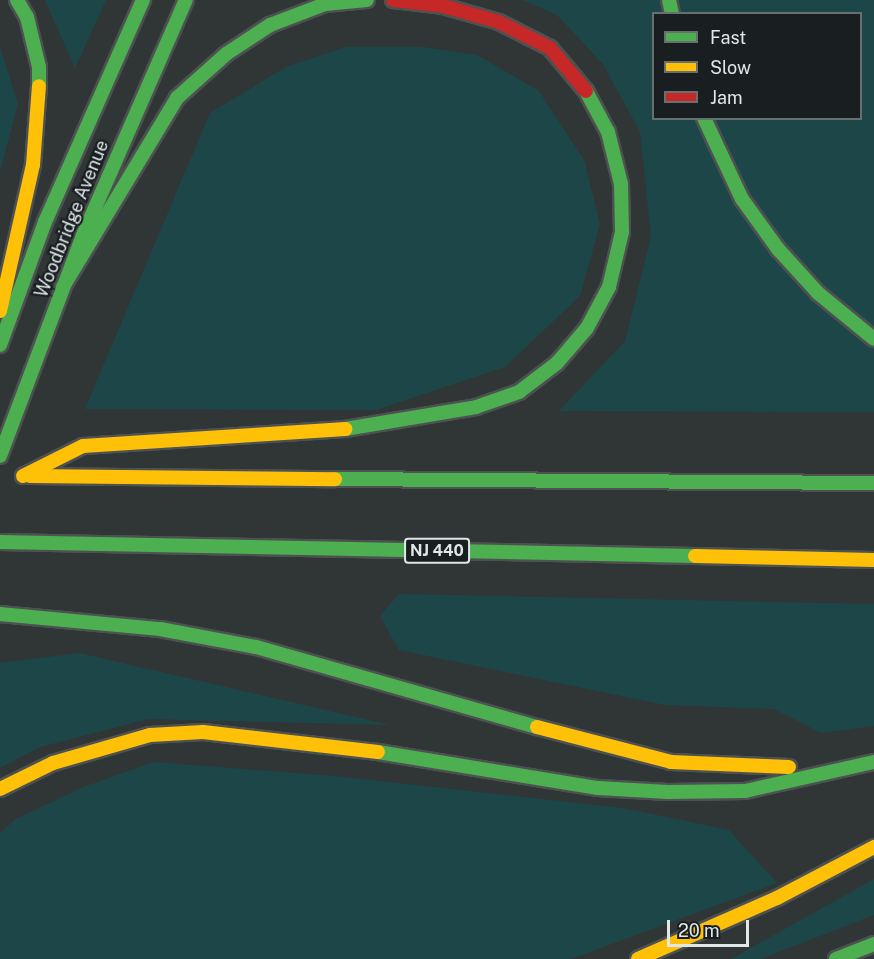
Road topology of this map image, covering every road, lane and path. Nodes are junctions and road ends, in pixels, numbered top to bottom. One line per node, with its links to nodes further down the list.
1 (17, 0): 8 (main road)
2 (143, 0): 10 (main road, Woodbridge Avenue)
3 (186, 0): 7 (main road, Woodbridge Avenue)
4 (367, 0): 7 (main road)
5 (393, 0): 12 (main road)
6 (705, 120): 9 (main road)
7 (63, 287): 11 (main road, Woodbridge Avenue)
8 (0, 311)
9 (874, 339)
10 (0, 345)
11 (0, 456)
12 (874, 483)
13 (0, 542): 14 (main road, NJ 440)
14 (874, 560)
15 (0, 614): 17 (main road)
16 (874, 762): 17 (main road)
17 (842, 767): 18 (main road)
18 (0, 789)
19 (874, 847): 21 (main road)
20 (874, 944): 22 (main road)
21 (638, 959)
22 (836, 959)

